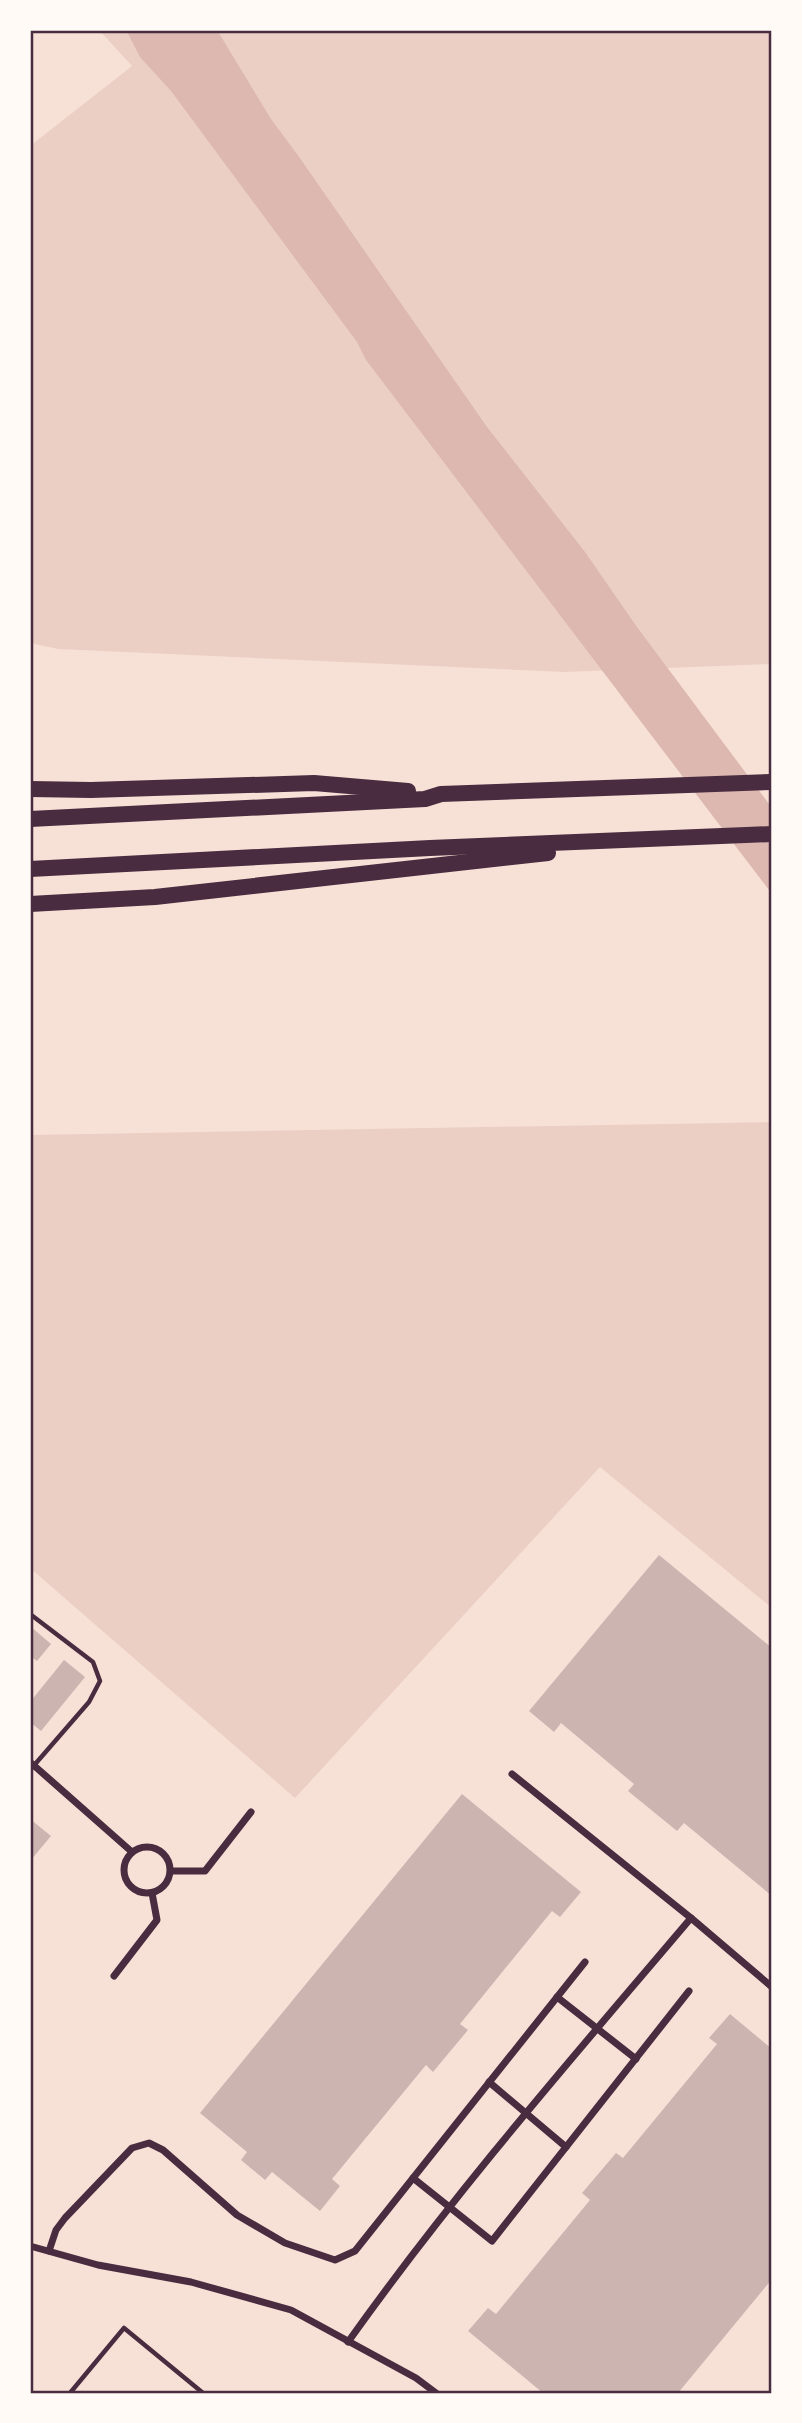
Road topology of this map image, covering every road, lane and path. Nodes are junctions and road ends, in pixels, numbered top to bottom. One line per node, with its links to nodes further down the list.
1 (772, 782): 3 (highway)
2 (30, 789): 3 (highway)
3 (441, 794): 4 (highway)
4 (30, 819)
5 (772, 834): 6 (highway)
6 (690, 838): 7 (highway); 8 (highway)
7 (30, 869)
8 (30, 904)
9 (30, 1614): 10 (lane)
10 (31, 1766): 13 (street)
11 (513, 1774): 16 (street)
12 (251, 1812): 14 (street)
13 (132, 1853): 14 (street); 15 (street)
14 (171, 1871): 15 (street)
15 (152, 1893): 18 (street)
16 (691, 1918): 19 (street); 22 (street)
17 (584, 1962): 21 (street)
18 (114, 1976)
19 (772, 1987)
20 (689, 1991): 23 (street)
21 (557, 1997): 22 (street); 24 (street)
22 (597, 2029): 23 (street); 25 (street)
23 (636, 2059): 26 (street)
24 (489, 2082): 25 (street); 27 (street)
25 (526, 2113): 26 (street); 28 (street)
26 (566, 2147): 28 (street)
27 (413, 2178): 28 (street); 30 (street)
28 (449, 2207): 31 (street)
29 (30, 2246): 30 (street)
30 (48, 2251): 31 (street)
31 (348, 2342): 34 (street)
32 (70, 2393): 33 (lane)
33 (203, 2393)
34 (436, 2393)

